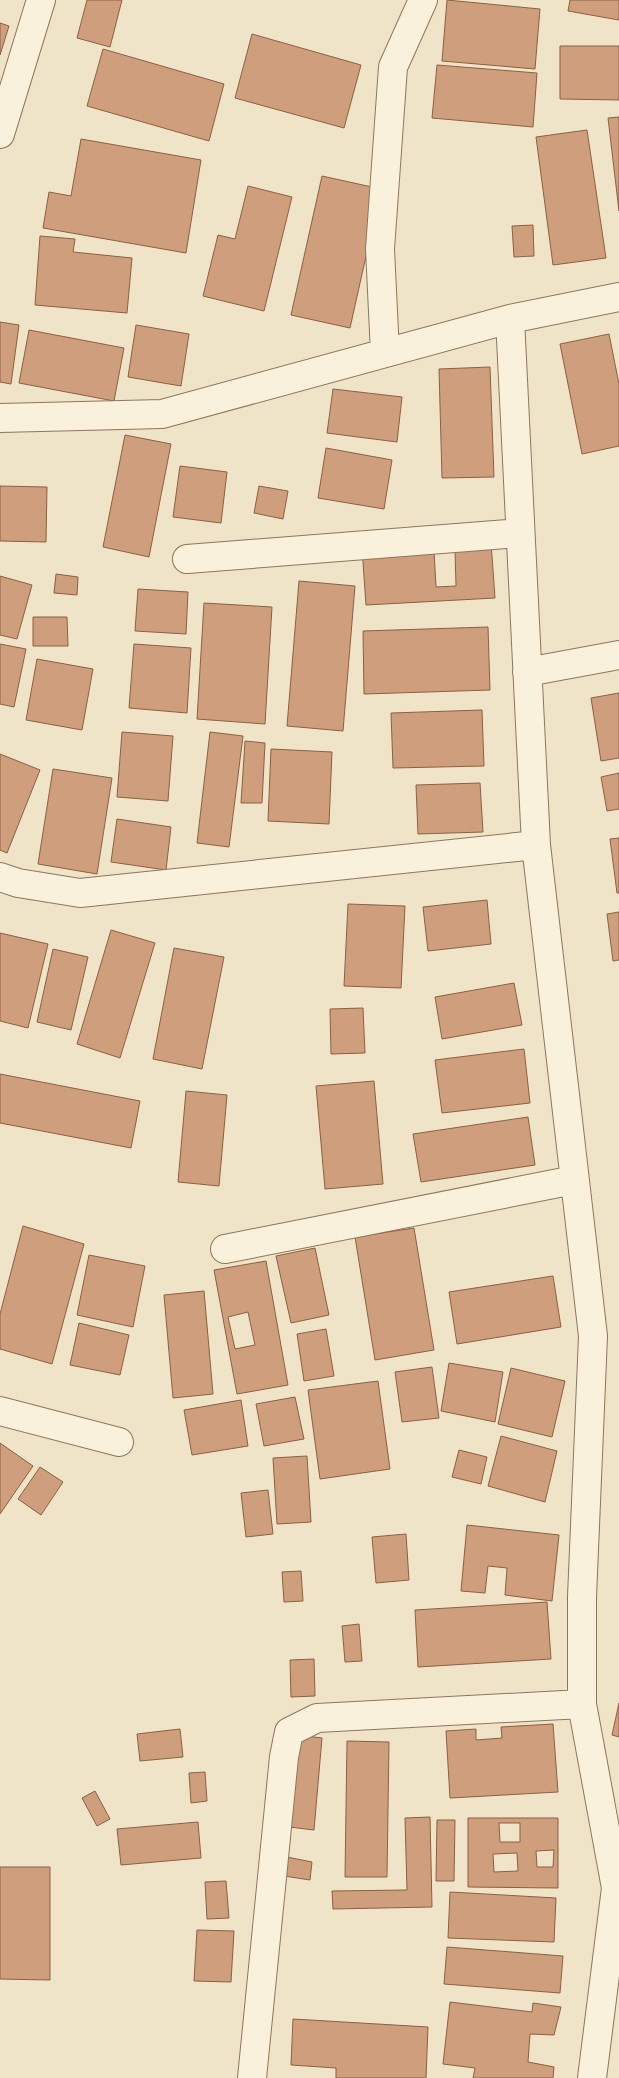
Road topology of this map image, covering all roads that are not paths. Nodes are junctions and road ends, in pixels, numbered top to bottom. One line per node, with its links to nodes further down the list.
1 (41, 0): 3 (street)
2 (422, 0): 6 (street)
3 (0, 134)
4 (619, 297): 5 (street)
5 (510, 319): 6 (street); 8 (street)
6 (385, 353): 7 (street)
7 (0, 418)
8 (520, 533): 9 (street); 11 (street)
9 (186, 559)
10 (619, 655): 11 (street)
11 (527, 672): 12 (street)
12 (536, 845): 13 (street); 14 (street)
13 (0, 878)
14 (574, 1180): 15 (street); 18 (street)
15 (225, 1249)
16 (0, 1411): 17 (street)
17 (118, 1442)
18 (582, 1704): 19 (street); 20 (street)
19 (252, 2078)
20 (592, 2078)

